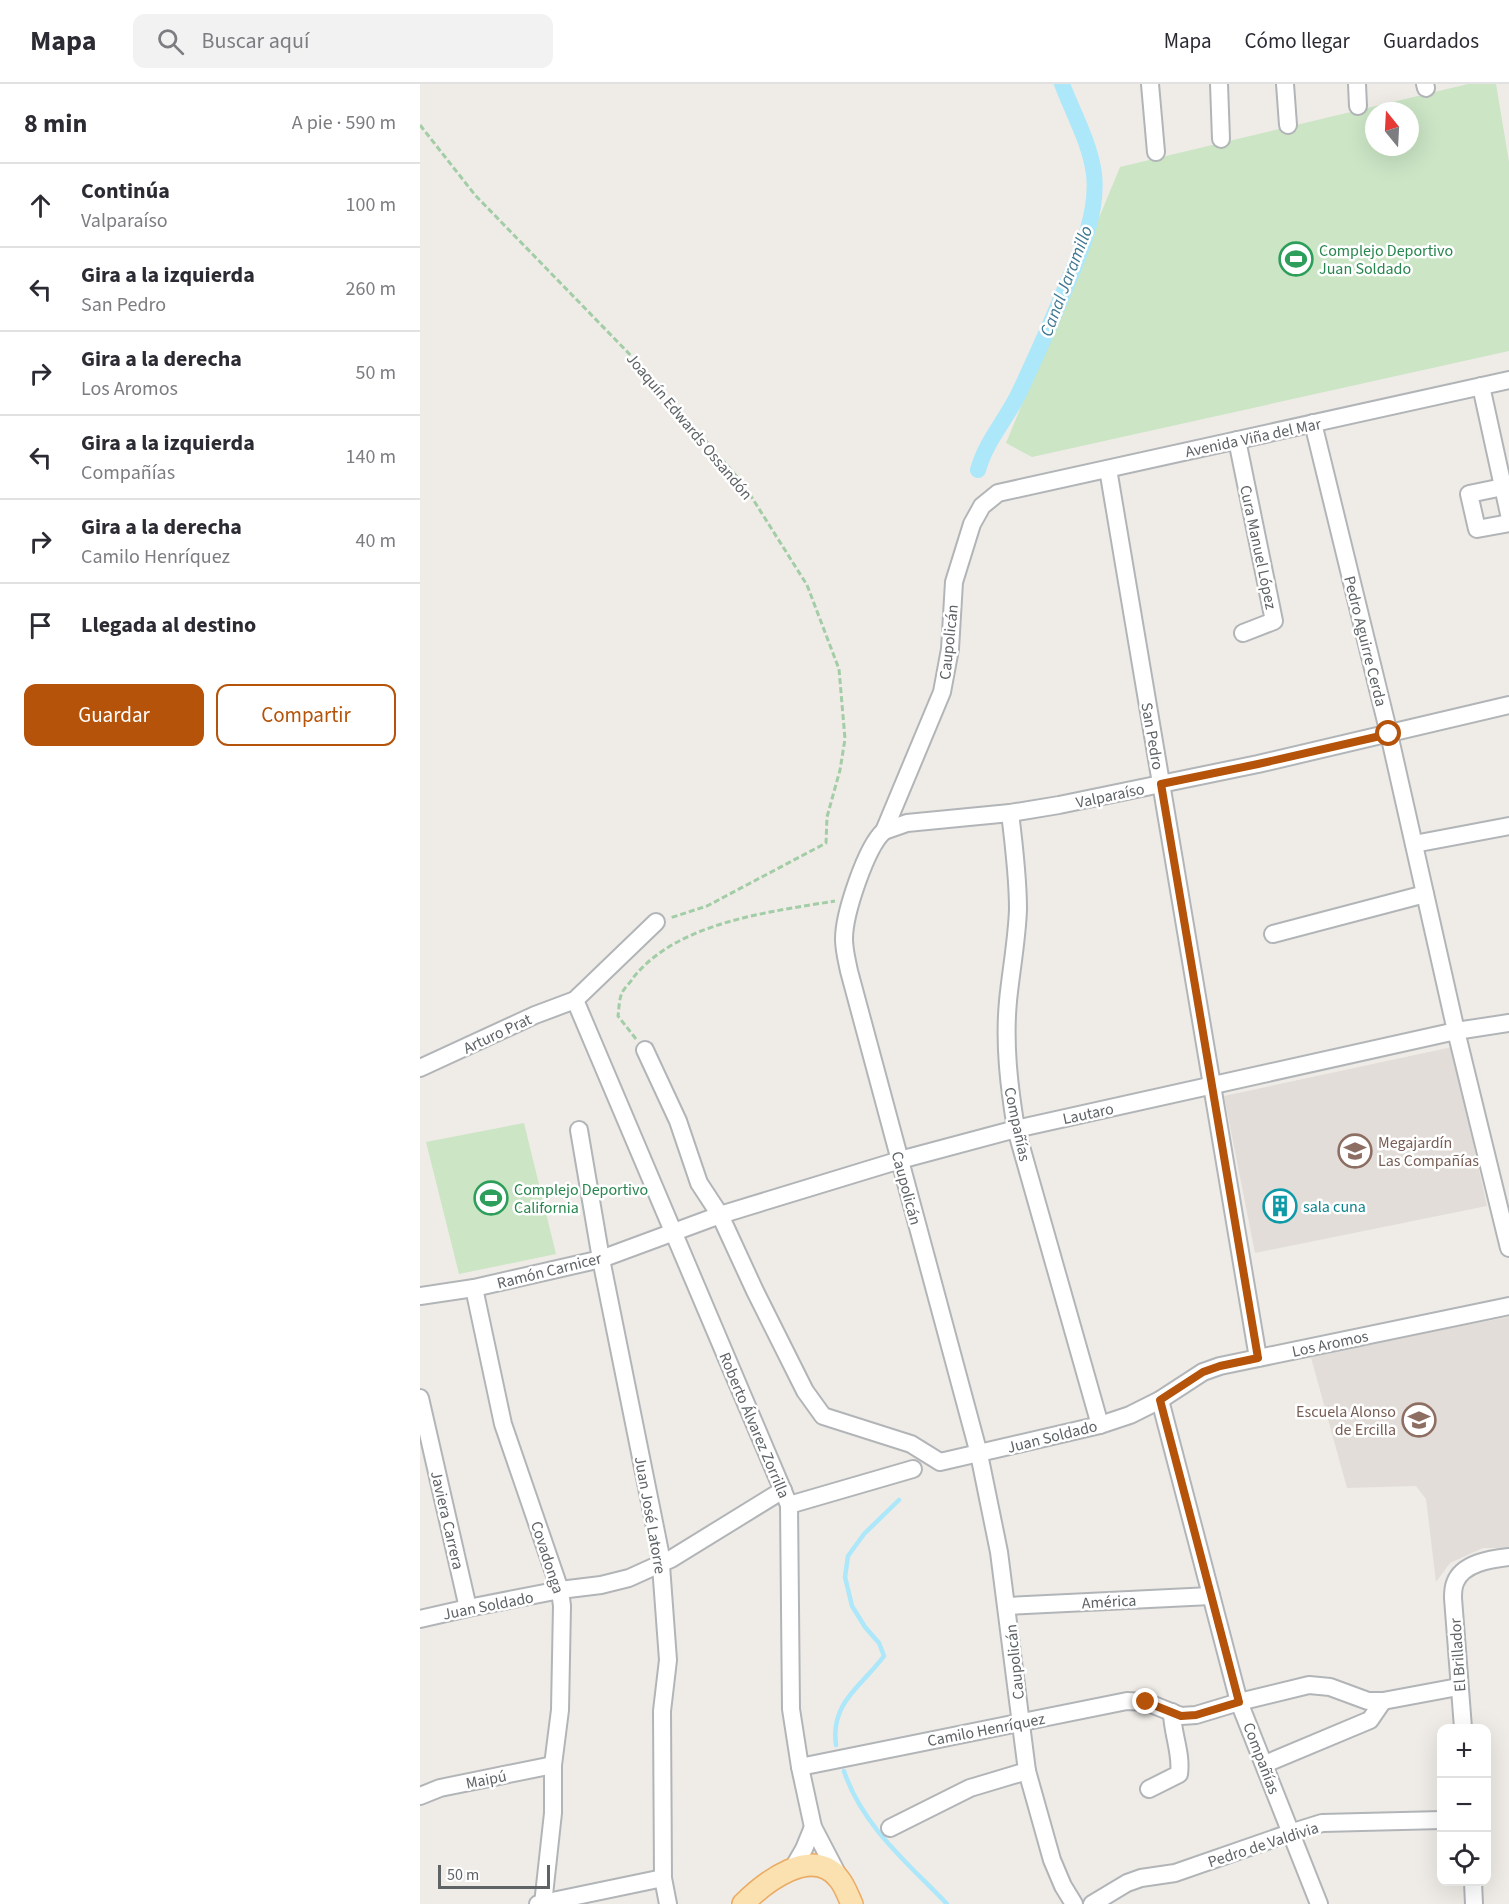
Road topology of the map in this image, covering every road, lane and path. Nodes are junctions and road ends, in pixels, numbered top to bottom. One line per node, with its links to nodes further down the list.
1 (1150, 84): 9 (street)
2 (1219, 84): 8 (street)
3 (1285, 84): 7 (street)
4 (1357, 84): 5 (street)
5 (1358, 106)
6 (420, 125): 29 (path, Joaquín Edwards Ossandón)
7 (1288, 125)
8 (1221, 139)
9 (1156, 152)
10 (1509, 380): 11 (street, Avenida Viña del Mar)
11 (1481, 386): 12 (street, Avenida Viña del Mar); 15 (street)
12 (1313, 423): 13 (street, Avenida Viña del Mar); 21 (street, Pedro Aguirre Cerda)
13 (1237, 440): 14 (street, Avenida Viña del Mar); 19 (street, Cura Manuel López)
14 (1108, 469): 16 (street, Avenida Viña del Mar); 22 (street, San Pedro)
15 (1503, 487): 17 (street); 18 (street)
16 (998, 493): 25 (street, Caupolicán)
17 (1509, 514)
18 (1509, 523)
19 (1244, 633)
20 (1509, 705): 21 (street, Valparaíso)
21 (1389, 734): 22 (street, Valparaíso); 26 (street, Pedro Aguirre Cerda)
22 (1161, 784): 23 (street, Valparaíso); 36 (street, San Pedro)
23 (1010, 813): 25 (street, Valparaíso); 37 (street, Compañías)
24 (1509, 825): 26 (street)
25 (884, 831): 28 (street, Caupolicán)
26 (1414, 844): 27 (street, Pedro Aguirre Cerda)
27 (1425, 894): 30 (street); 33 (street, Pedro Aguirre Cerda)
28 (853, 897): 34 (path); 39 (street, Caupolicán)
29 (656, 922): 31 (street)
30 (1273, 934)
31 (575, 1000): 35 (street, Arturo Prat); 41 (street, Roberto Álvarez Zorrilla)
32 (1509, 1023): 33 (street, Lautaro)
33 (1456, 1031): 36 (street, Lautaro); 42 (street, Pedro Aguirre Cerda)
34 (645, 1050): 40 (street)
35 (420, 1068)
36 (1212, 1086): 37 (street, Lautaro); 47 (street, San Pedro)
37 (1016, 1129): 39 (street, Lautaro); 50 (street, Compañías)
38 (579, 1130): 43 (street, Juan José Latorre)
39 (900, 1160): 40 (street, Lautaro); 51 (street, Caupolicán)
40 (720, 1215): 41 (street, Lautaro); 51 (street, Juan Soldado)
41 (674, 1232): 43 (street, Ramón Carnicer); 53 (street, Roberto Álvarez Zorrilla)
42 (1509, 1248)
43 (601, 1259): 44 (street, Ramón Carnicer); 55 (street, Juan José Latorre)
44 (474, 1288): 45 (street, Ramón Carnicer); 56 (street, Covadonga)
45 (420, 1296)
46 (1509, 1306): 47 (street, Los Aromos)
47 (1258, 1358): 49 (street, Los Aromos)
48 (420, 1398): 59 (street, Javiera Carrera)
49 (1160, 1400): 50 (street, Juan Soldado); 57 (street, Compañías)
50 (1100, 1425): 51 (street, Juan Soldado)
51 (979, 1454): 58 (street, Caupolicán)
52 (914, 1469): 53 (street, Juan Soldado)
53 (786, 1497): 55 (street, Juan Soldado); 69 (street, Roberto Álvarez Zorrilla)
54 (1509, 1557): 61 (street, El Brillador)
55 (661, 1564): 56 (street, Juan Soldado); 78 (street, Juan José Latorre)
56 (560, 1590): 59 (street, Juan Soldado); 68 (street, Covadonga)
57 (1210, 1596): 58 (street, América); 63 (street, Compañías)
58 (1007, 1606): 65 (street, Caupolicán)
59 (468, 1608): 60 (street, Juan Soldado)
60 (420, 1619)
61 (1458, 1687): 62 (street, Camilo Henríquez); 66 (street, El Brillador)
62 (1383, 1701): 63 (street, Camilo Henríquez); 67 (street)
63 (1239, 1702): 64 (street, Camilo Henríquez); 67 (street, Compañías)
64 (1173, 1712): 65 (street, Camilo Henríquez); 71 (street)
65 (1020, 1722): 69 (street, Camilo Henríquez); 70 (street, Caupolicán)
66 (1463, 1724)
67 (1265, 1764): 76 (street, Compañías)
68 (553, 1765): 72 (street, Maipú); 81 (street, Covadonga)
69 (800, 1767): 74 (street, Roberto Álvarez Zorrilla)
70 (1027, 1771): 75 (street); 85 (street, Caupolicán)
71 (1149, 1789)
72 (420, 1796)
73 (1437, 1820): 76 (street, Pedro de Valdivia)
74 (813, 1827): 77 (street); 79 (street, Roberto Álvarez Zorrilla)
75 (890, 1828)
76 (1290, 1833): 86 (street, Pedro de Valdivia); 87 (street, Compañías)
77 (793, 1868): 79 (main road); 83 (main road)
78 (663, 1878): 81 (street); 82 (street, Juan José Latorre)
79 (839, 1879): 84 (main road, Roberto Álvarez Zorrilla)
80 (1473, 1886): 88 (street)
81 (542, 1904)
82 (668, 1904)
83 (743, 1904)
84 (852, 1904)
85 (1074, 1904)
86 (1092, 1904)
87 (1319, 1904)
88 (1474, 1904)

